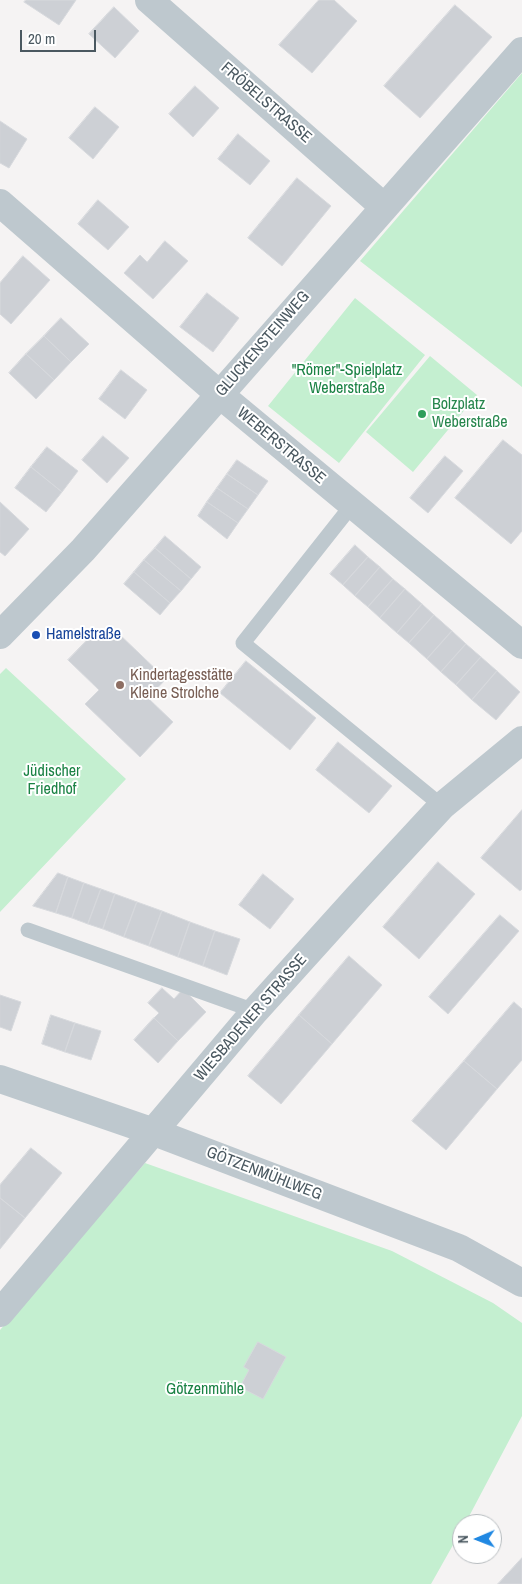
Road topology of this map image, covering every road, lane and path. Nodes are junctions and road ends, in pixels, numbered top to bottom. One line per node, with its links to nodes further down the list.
1 (149, 0): 4 (street, FRÖBELSTRASSE)
2 (522, 51): 4 (street, GLUCKENSTEINWEG)
3 (0, 203): 5 (street, WEBERSTRASSE)
4 (384, 207): 5 (street, GLUCKENSTEINWEG)
5 (219, 394): 6 (street, WEBERSTRASSE); 7 (street, GLUCKENSTEINWEG)
6 (352, 505): 8 (street, WEBERSTRASSE); 10 (lane)
7 (0, 635)
8 (522, 645)
9 (522, 740): 10 (street, WIESBADENER STRASSE)
10 (442, 806): 12 (street, WIESBADENER STRASSE)
11 (28, 930): 12 (lane)
12 (255, 1011): 14 (street, WIESBADENER STRASSE)
13 (0, 1079): 14 (street, GÖTZENMÜHLWEG)
14 (154, 1132): 15 (street, GÖTZENMÜHLWEG); 16 (street, WIESBADENER STRASSE)
15 (522, 1284)
16 (0, 1314)

